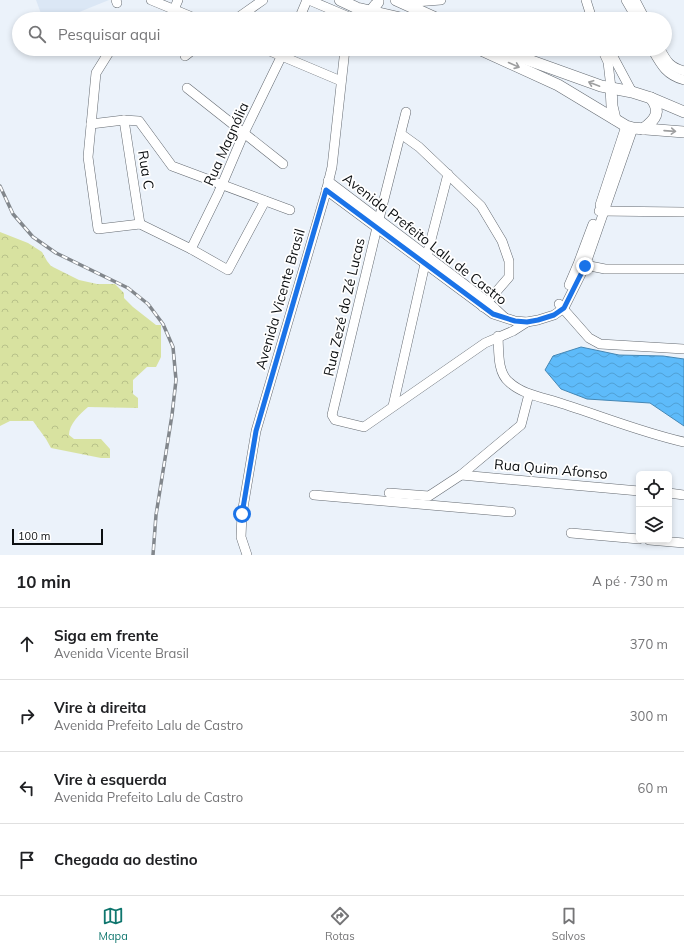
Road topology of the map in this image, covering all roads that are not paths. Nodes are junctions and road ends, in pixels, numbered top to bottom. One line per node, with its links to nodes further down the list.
1 (151, 0): 12 (street)
2 (178, 0): 12 (street)
3 (263, 0): 16 (street)
4 (308, 0): 17 (street); 18 (street)
5 (378, 0): 13 (main road)
6 (441, 0): 11 (street)
7 (586, 0): 22 (street)
8 (626, 0): 23 (street)
9 (635, 0): 24 (street)
10 (347, 1): 13 (main road); 19 (street)
11 (399, 2): 13 (main road); 21 (main road)
12 (174, 9): 14 (street); 15 (street)
13 (371, 11): 20 (main road)
14 (173, 12)
15 (181, 12)
16 (246, 12)
17 (302, 12)
18 (335, 12)
19 (348, 12)
20 (375, 12)
21 (422, 12)
22 (590, 12)
23 (633, 12)
24 (641, 12)
25 (107, 56): 47 (street)
26 (282, 56): 50 (street, Rua Magnólia)
27 (290, 56): 38 (street)
28 (344, 56): 38 (street, Avenida Vicente Brasil)
29 (494, 56): 45 (main road, one-way to 45)
30 (519, 56): 40 (main road, one-way to 30)
31 (605, 56): 40 (street)
32 (613, 56): 41 (street)
33 (656, 56): 35 (street)
34 (664, 56): 35 (street)
35 (669, 68): 36 (street); 37 (street)
36 (684, 71)
37 (684, 80)
38 (341, 81): 55 (street, Avenida Vicente Brasil)
39 (187, 88): 50 (street)
40 (611, 88): 41 (main road); 45 (main road)
41 (632, 92): 42 (main road)
42 (651, 98): 44 (main road); 48 (main road)
43 (406, 112): 51 (street, Rua Zezé do Zé Lucas)
44 (684, 112)
45 (615, 119): 48 (main road)
46 (124, 120): 47 (street); 54 (street); 61 (street, Rua C)
47 (91, 124): 61 (street)
48 (634, 128): 49 (main road, one-way to 49); 58 (street, Avenida Prefeito Lalu de Castro)
49 (684, 132)
50 (244, 133): 52 (street); 54 (street, Rua Magnólia)
51 (401, 134): 53 (street); 60 (street, Rua Zezé do Zé Lucas)
52 (283, 164)
53 (448, 174): 63 (street); 66 (street)
54 (222, 185): 56 (street); 62 (street, Rua Magnólia)
55 (327, 186): 60 (street, Avenida Prefeito Lalu de Castro); 87 (street, Avenida Vicente Brasil)
56 (265, 201): 57 (street); 62 (street)
57 (290, 210)
58 (601, 211): 59 (street); 64 (street, Avenida Prefeito Lalu de Castro)
59 (684, 212)
60 (378, 223): 63 (street, Avenida Prefeito Lalu de Castro); 73 (street, Rua Zezé do Zé Lucas)
61 (140, 224): 62 (street)
62 (191, 249)
63 (426, 260): 66 (street, Avenida Prefeito Lalu de Castro); 73 (street)
64 (582, 265): 65 (street); 67 (street, Avenida Prefeito Lalu de Castro)
65 (684, 269)
66 (486, 304): 68 (street, Avenida Prefeito Lalu de Castro)
67 (561, 306): 69 (street, Avenida Prefeito Lalu de Castro); 71 (street)
68 (506, 319): 69 (street, Avenida Prefeito Lalu de Castro); 70 (street)
69 (527, 322): 70 (street)
70 (499, 336): 72 (street); 73 (street)
71 (684, 349)
72 (529, 394): 74 (street); 75 (street)
73 (394, 406)
74 (684, 442)
75 (461, 475): 76 (street, Rua Quim Afonso); 81 (street)
76 (636, 491)
77 (389, 493): 81 (street)
78 (672, 493): 80 (street)
79 (314, 495): 81 (street)
80 (684, 495)
81 (429, 500): 82 (street)
82 (511, 512)
83 (571, 534): 84 (street)
84 (636, 539)
85 (672, 542): 86 (street)
86 (684, 543)
87 (247, 555)

